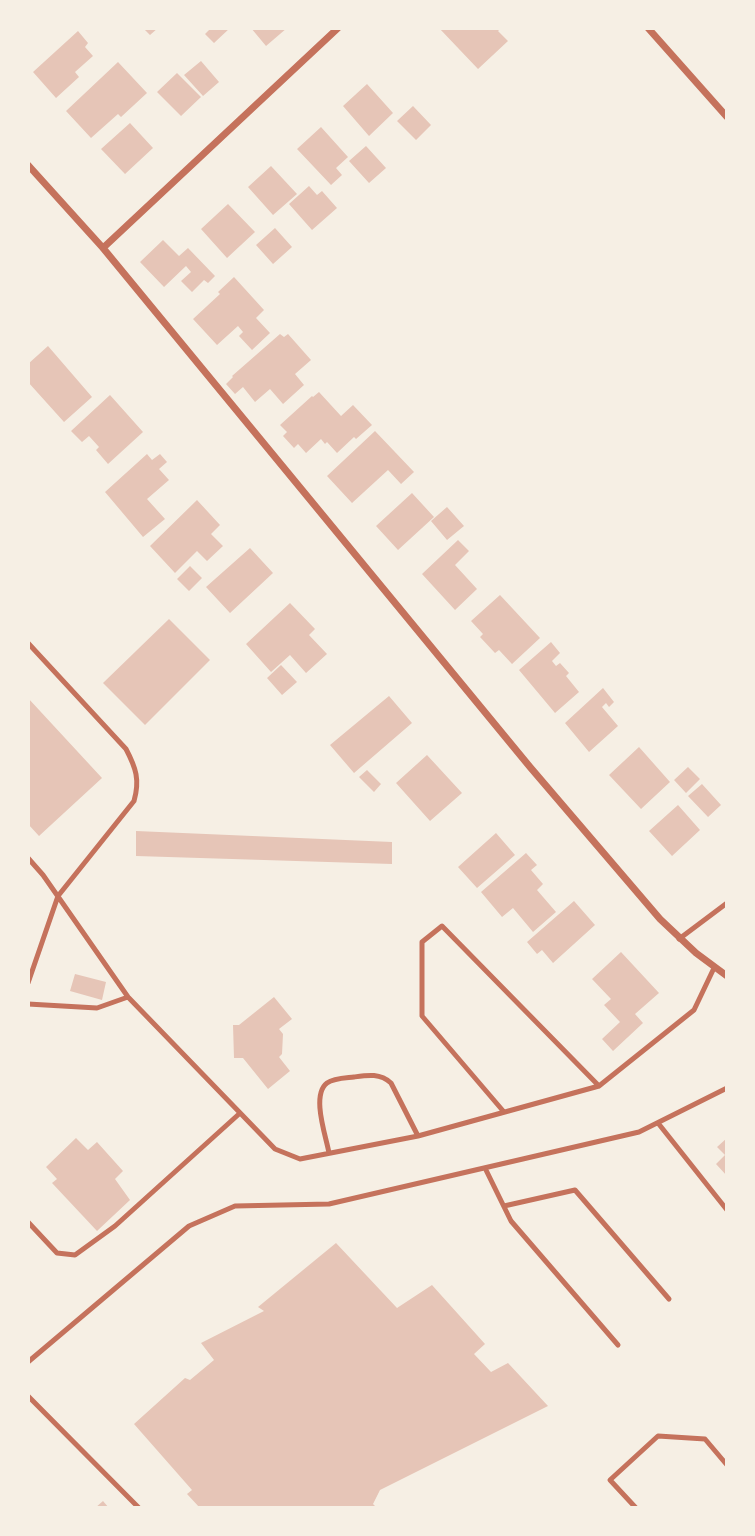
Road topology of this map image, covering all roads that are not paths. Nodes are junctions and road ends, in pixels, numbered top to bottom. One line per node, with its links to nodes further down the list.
1 (338, 28): 5 (street)
2 (648, 28): 3 (street)
3 (727, 117)
4 (28, 165): 5 (street)
5 (103, 248): 10 (street)
6 (28, 643): 8 (lane)
7 (28, 858): 8 (lane)
8 (58, 896): 13 (lane); 14 (lane)
9 (727, 903): 10 (lane)
10 (679, 939): 11 (street)
11 (715, 968): 12 (street); 16 (lane)
12 (727, 976)
13 (28, 983)
14 (128, 997): 15 (lane); 19 (lane)
15 (28, 1004)
16 (598, 1086): 18 (lane); 18 (lane)
17 (727, 1088): 20 (lane)
18 (504, 1112): 21 (lane)
19 (239, 1114): 22 (lane); 26 (lane)
20 (658, 1123): 23 (lane); 25 (lane)
21 (418, 1136): 22 (lane); 22 (lane)
22 (329, 1153)
23 (485, 1168): 24 (lane); 29 (lane)
24 (504, 1206): 27 (lane); 28 (lane)
25 (727, 1210)
26 (28, 1222)
27 (669, 1299)
28 (618, 1345)
29 (28, 1362)
30 (28, 1396): 32 (lane)
31 (727, 1465): 33 (lane)
32 (139, 1508)
33 (636, 1508)

